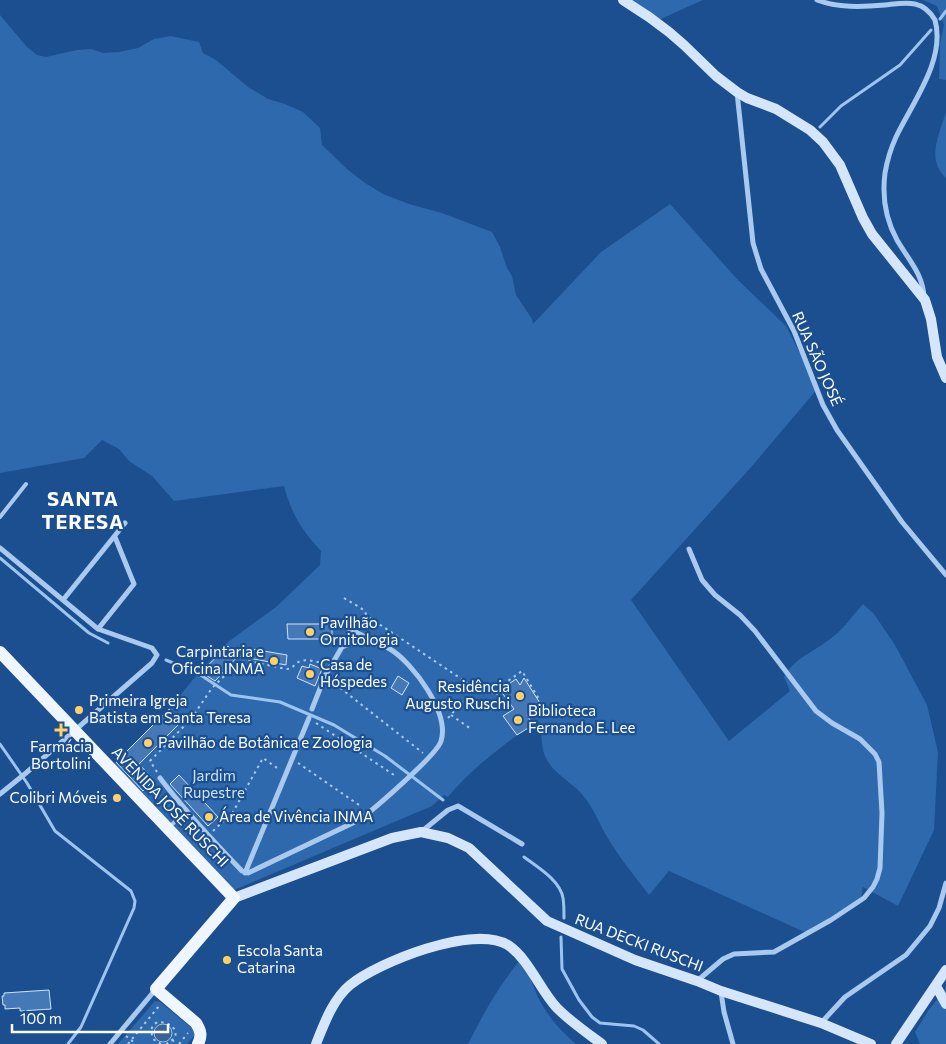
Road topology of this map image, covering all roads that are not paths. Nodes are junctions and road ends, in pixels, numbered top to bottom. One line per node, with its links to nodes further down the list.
1 (623, 0): 3 (street)
2 (817, 0): 4 (street)
3 (737, 92): 4 (street); 12 (street, RUA SÃO JOSÉ)
4 (925, 300): 5 (street)
5 (946, 378)
6 (26, 484): 7 (lane)
7 (0, 517)
8 (125, 523): 9 (street)
9 (115, 537): 13 (street); 15 (street)
10 (0, 548): 13 (street)
11 (689, 548): 31 (street)
12 (946, 575)
13 (63, 600): 15 (street)
14 (344, 626): 16 (street)
15 (98, 628): 20 (street)
16 (384, 646): 18 (street); 27 (street)
17 (0, 652): 20 (main road, AVENIDA JOSÉ RUSCHI)
18 (312, 710)
19 (309, 718): 27 (street)
20 (74, 731): 22 (street); 24 (main road, AVENIDA JOSÉ RUSCHI)
21 (160, 778): 23 (street)
22 (0, 794)
23 (186, 812): 24 (lane); 27 (street)
24 (168, 828): 29 (main road, AVENIDA JOSÉ RUSCHI)
25 (421, 832): 26 (street); 29 (street); 31 (street, RUA DECKI RUSCHI)
26 (522, 844)
27 (245, 873)
28 (946, 883): 36 (street)
29 (234, 898): 33 (main road)
30 (946, 970): 32 (street)
31 (697, 981): 34 (street, RUA DECKI RUSCHI)
32 (936, 986): 35 (street); 43 (street)
33 (156, 989): 37 (street); 38 (main road)
34 (721, 991): 36 (street, RUA DECKI RUSCHI); 41 (street)
35 (946, 1004)
36 (821, 1023): 42 (street, RUA DECKI RUSCHI)
37 (110, 1044)
38 (198, 1044)
39 (316, 1044): 40 (street)
40 (602, 1044)
41 (734, 1044)
42 (870, 1044)
43 (896, 1044)

